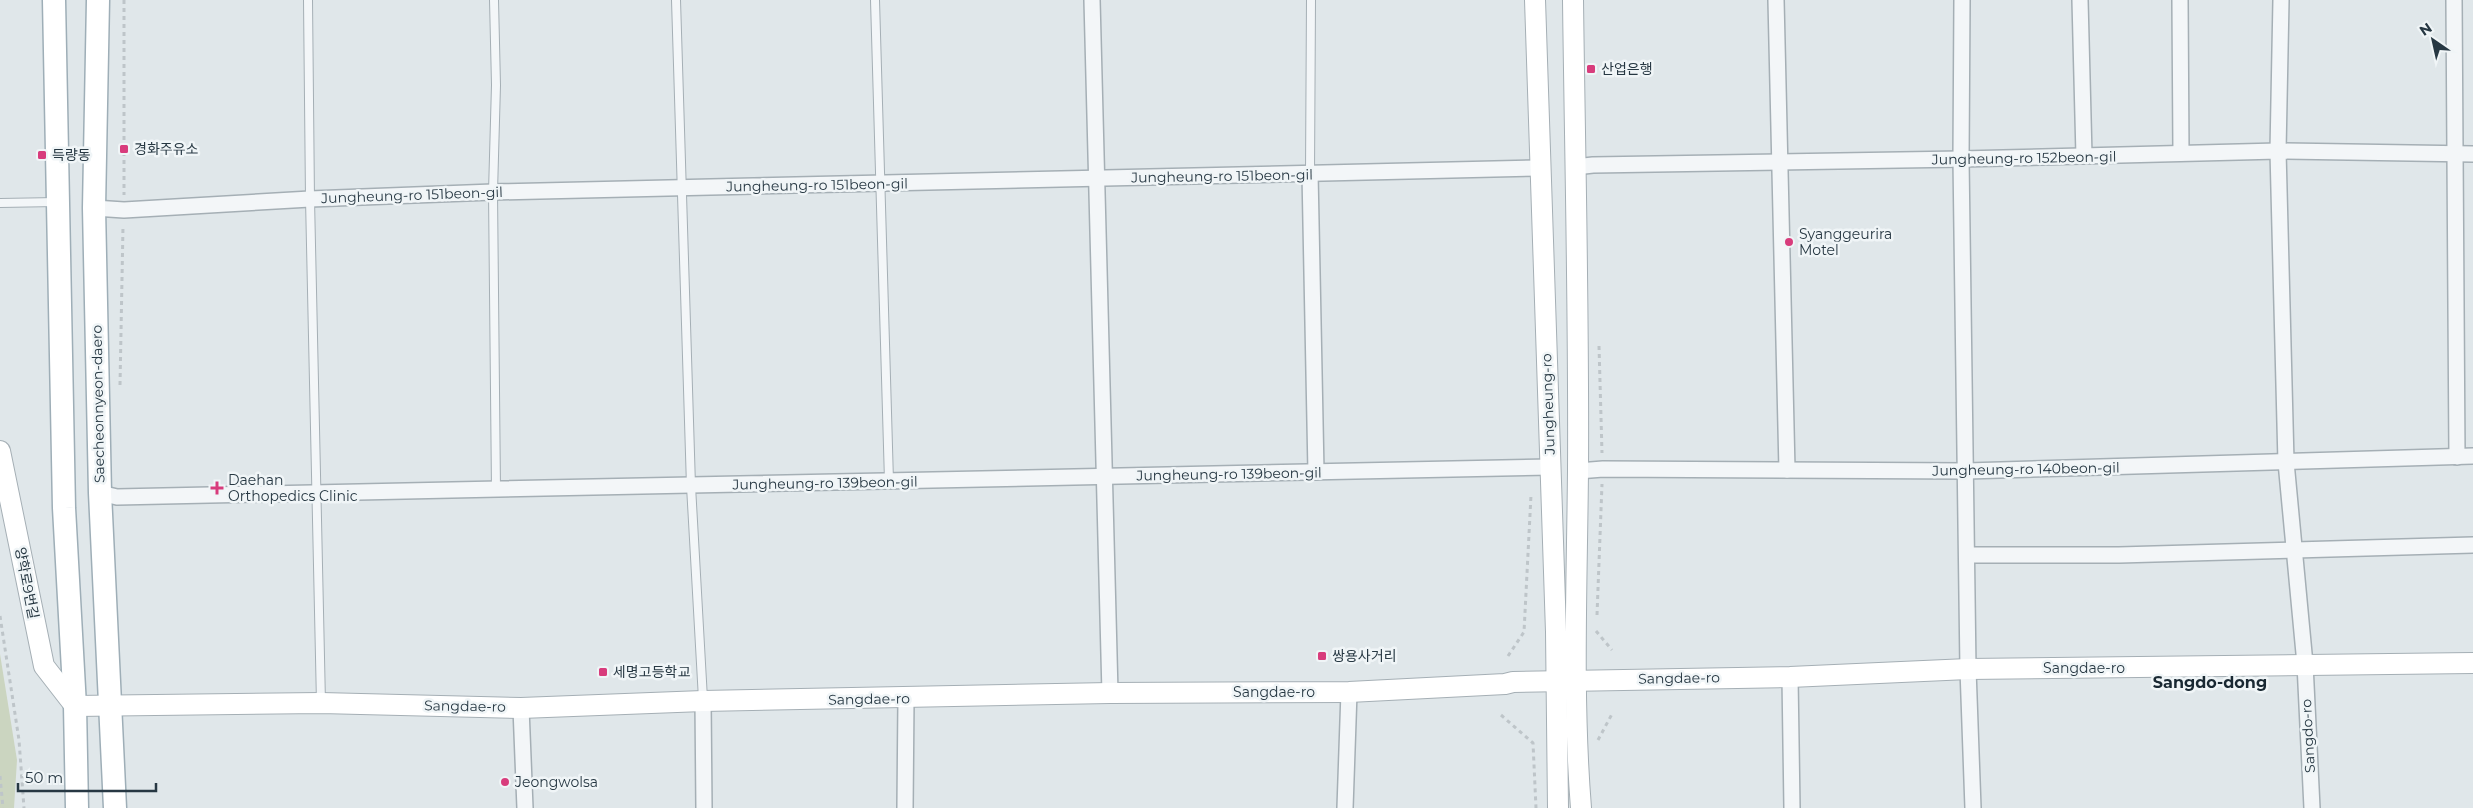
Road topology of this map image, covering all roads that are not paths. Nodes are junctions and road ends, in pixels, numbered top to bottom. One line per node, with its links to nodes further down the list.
1 (54, 0): 33 (main road)
2 (98, 0): 34 (main road, Saecheonnyeon-daero)
3 (308, 0): 31 (lane)
4 (494, 0): 30 (lane)
5 (676, 0): 29 (lane)
6 (875, 0): 28 (lane)
7 (1092, 0): 27 (street)
8 (1310, 0): 26 (lane)
9 (1535, 0): 25 (main road, Jungheung-ro)
10 (1573, 0): 24 (main road, Jungheung-ro)
11 (1776, 0): 23 (street)
12 (1962, 0): 22 (street)
13 (2080, 0): 21 (street)
14 (2180, 0): 18 (street)
15 (2281, 0): 17 (street, Sangdo-ro)
16 (2454, 0): 19 (street)
17 (2278, 151): 18 (street, Jungheung-ro 152beon-gil); 19 (street, Jungheung-ro 152beon-gil); 38 (street, Sangdo-ro)
18 (2181, 154): 21 (street, Jungheung-ro 152beon-gil)
19 (2455, 154): 20 (street, Jungheung-ro 152beon-gil); 37 (street)
20 (2473, 154)
21 (2084, 156): 22 (street, Jungheung-ro 152beon-gil)
22 (1961, 160): 23 (street, Jungheung-ro 152beon-gil); 43 (street)
23 (1780, 162): 24 (street, Jungheung-ro 152beon-gil); 40 (street)
24 (1575, 167): 41 (main road, Jungheung-ro)
25 (1540, 168): 26 (street, Jungheung-ro 151beon-gil); 39 (main road, Jungheung-ro)
26 (1310, 174): 27 (street, Jungheung-ro 151beon-gil); 42 (street)
27 (1098, 178): 28 (street, Jungheung-ro 151beon-gil); 44 (street)
28 (881, 183): 29 (street, Jungheung-ro 151beon-gil); 45 (lane)
29 (682, 188): 30 (street, Jungheung-ro 151beon-gil); 46 (lane)
30 (493, 192): 31 (street, Jungheung-ro 151beon-gil); 47 (lane)
31 (310, 199): 34 (street, Jungheung-ro 151beon-gil); 49 (lane)
32 (0, 202): 33 (lane)
33 (56, 202): 64 (main road)
34 (94, 208): 48 (main road, Saecheonnyeon-daero)
35 (0, 451): 64 (main road, 양학로9번길)
36 (2473, 456): 37 (street, Jungheung-ro 140beon-gil)
37 (2458, 457): 38 (street, Jungheung-ro 140beon-gil)
38 (2286, 462): 43 (street, Jungheung-ro 140beon-gil); 51 (street, Sangdo-ro)
39 (1550, 467): 42 (street, Jungheung-ro 139beon-gil); 57 (main road, Jungheung-ro)
40 (1788, 470): 41 (street, Jungheung-ro 140beon-gil); 43 (street, Jungheung-ro 140beon-gil)
41 (1578, 471): 57 (main road, Jungheung-ro)
42 (1316, 472): 44 (street, Jungheung-ro 139beon-gil)
43 (1967, 472): 52 (street)
44 (1106, 477): 45 (street, Jungheung-ro 139beon-gil); 59 (street)
45 (889, 481): 46 (street, Jungheung-ro 139beon-gil)
46 (691, 486): 47 (street, Jungheung-ro 139beon-gil); 61 (lane)
47 (496, 490): 49 (street, Jungheung-ro 139beon-gil)
48 (100, 493): 49 (street, Jungheung-ro 139beon-gil); 63 (main road, Saecheonnyeon-daero)
49 (315, 493): 62 (lane)
50 (2473, 545): 51 (street)
51 (2294, 549): 52 (street); 54 (street, Sangdo-ro)
52 (1967, 555): 55 (street)
53 (2473, 663): 54 (main road, Sangdae-ro)
54 (2305, 664): 55 (main road, Sangdae-ro); 76 (street, Sangdo-ro)
55 (1968, 669): 56 (main road, Sangdae-ro); 75 (street)
56 (1790, 677): 57 (main road, Sangdae-ro); 74 (street)
57 (1566, 681): 58 (main road, Sangdae-ro); 72 (main road, Jungheung-ro); 73 (main road, Jungheung-ro)
58 (1349, 692): 59 (main road, Sangdae-ro); 71 (street)
59 (1110, 693): 60 (main road, Sangdae-ro)
60 (906, 699): 61 (main road, Sangdae-ro); 70 (street)
61 (703, 702): 65 (main road, Sangdae-ro); 69 (street)
62 (321, 703): 63 (main road, Sangdae-ro); 65 (main road, Sangdae-ro)
63 (110, 705): 64 (main road, Sangdae-ro); 67 (main road, Saecheonnyeon-daero)
64 (75, 706): 66 (main road)
65 (521, 708): 68 (street)
66 (77, 808)
67 (115, 808)
68 (524, 808)
69 (704, 808)
70 (905, 808)
71 (1345, 808)
72 (1558, 808)
73 (1581, 808)
74 (1792, 808)
75 (1973, 808)
76 (2312, 808)

